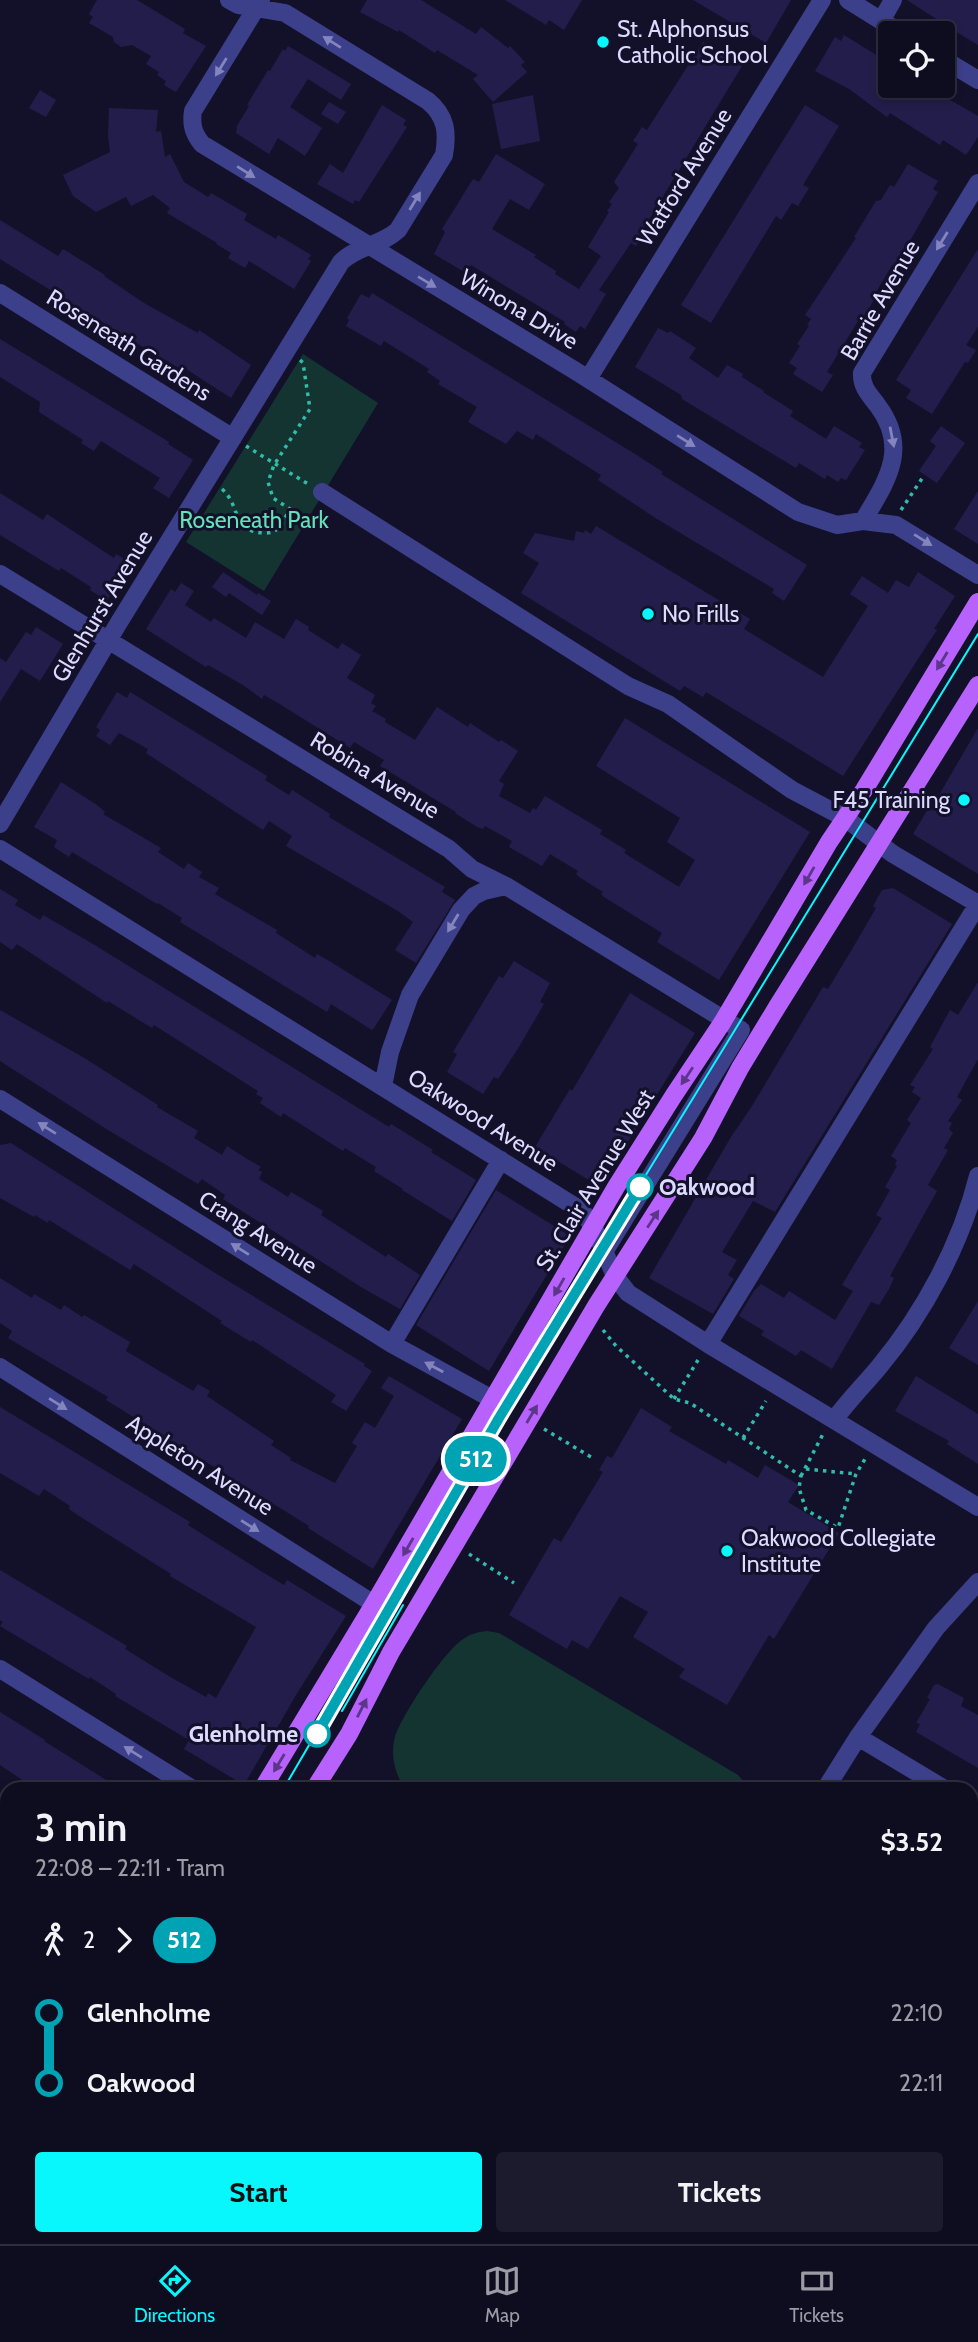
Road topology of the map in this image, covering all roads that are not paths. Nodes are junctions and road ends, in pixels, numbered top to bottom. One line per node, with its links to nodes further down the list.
1 (229, 0): 5 (street)
2 (822, 0): 12 (street, Watford Avenue)
3 (848, 0): 6 (street)
4 (894, 0): 6 (street)
5 (258, 4): 10 (street, Winona Drive, one-way to 10); 10 (street, Glenhurst Avenue, one-way to 5)
6 (881, 21)
7 (955, 66): 8 (street)
8 (978, 80)
9 (978, 183): 15 (street, Barrie Avenue, one-way to 15)
10 (368, 246): 12 (street, Winona Drive, one-way to 12); 13 (street, Glenhurst Avenue)
11 (0, 293): 13 (street, Roseneath Gardens)
12 (588, 379): 15 (street, Winona Drive, one-way to 15)
13 (238, 441): 19 (street, Glenhurst Avenue)
14 (322, 492): 21 (street)
15 (863, 521): 17 (street, Winona Drive, one-way to 17)
16 (0, 574): 19 (street, Robina Avenue)
17 (978, 575)
18 (978, 602): 21 (main road, St. Clair Avenue West, one-way to 21)
19 (108, 641): 22 (street, Glenhurst Avenue); 25 (street, Robina Avenue)
20 (978, 685): 23 (main road)
21 (845, 818): 23 (street); 27 (main road, St. Clair Avenue West, one-way to 27)
22 (0, 824)
23 (877, 843): 26 (street); 34 (main road, one-way to 23)
24 (0, 849): 28 (street, Oakwood Avenue)
25 (506, 886): 27 (street, Robina Avenue); 28 (street, one-way to 28)
26 (978, 904): 36 (street)
27 (725, 1019): 32 (main road, St. Clair Avenue West, one-way to 32); 33 (street)
28 (383, 1086): 30 (street, Oakwood Avenue)
29 (0, 1099): 35 (street, Crang Avenue, one-way to 29)
30 (501, 1160): 32 (street, Oakwood Avenue); 35 (street)
31 (978, 1176): 39 (street)
32 (594, 1228): 33 (street, Oakwood Avenue); 38 (main road, St. Clair Avenue West, one-way to 38)
33 (604, 1252): 34 (street, Oakwood Avenue)
34 (615, 1276): 36 (street, Oakwood Avenue); 47 (main road, one-way to 34)
35 (392, 1344): 38 (street, Crang Avenue, one-way to 35)
36 (708, 1344): 39 (street, Oakwood Avenue)
37 (0, 1367): 42 (street, Appleton Avenue, one-way to 42)
38 (494, 1400): 42 (main road, St. Clair Avenue West, one-way to 42)
39 (828, 1427): 40 (street, Oakwood Avenue)
40 (978, 1507)
41 (978, 1582): 44 (street)
42 (374, 1604): 46 (main road, St. Clair Avenue West, one-way to 46)
43 (0, 1669): 45 (street, one-way to 43)
44 (859, 1737): 48 (street); 49 (street)
45 (181, 1782)
46 (268, 1782)
47 (319, 1782)
48 (830, 1782)
49 (933, 1782)

